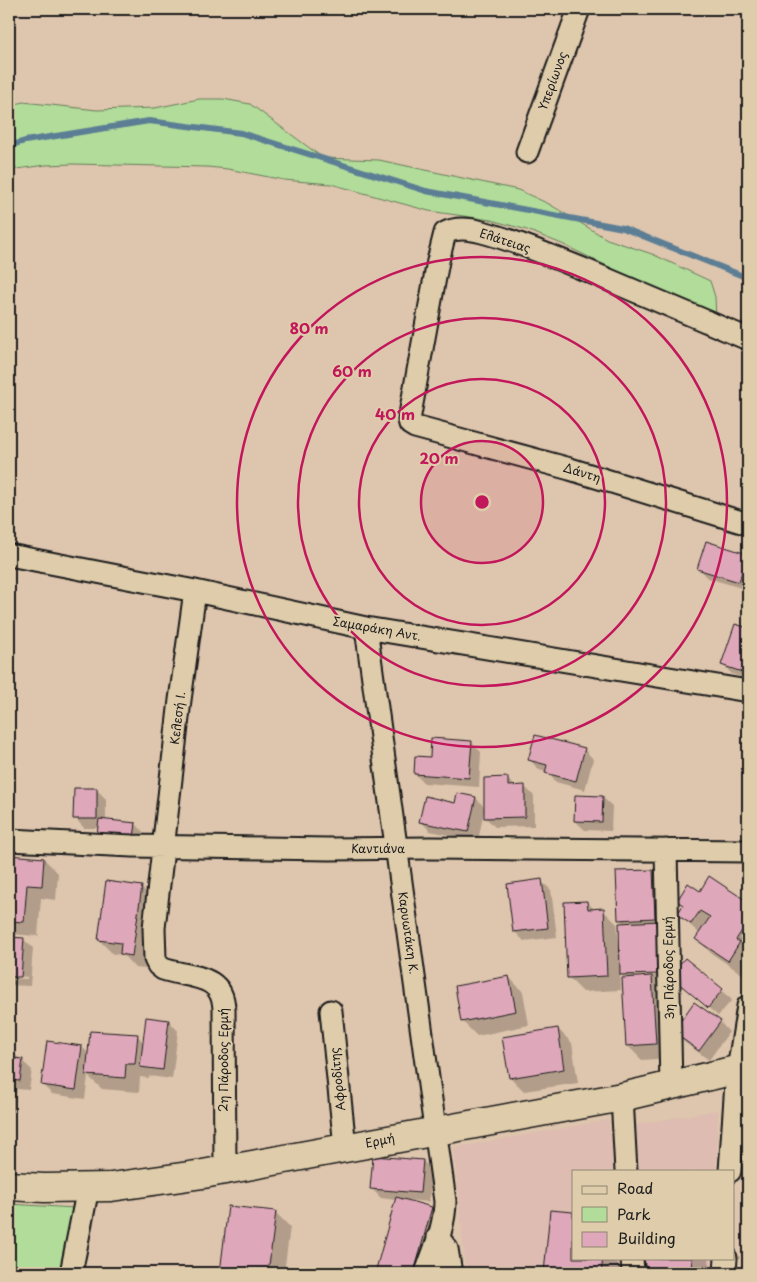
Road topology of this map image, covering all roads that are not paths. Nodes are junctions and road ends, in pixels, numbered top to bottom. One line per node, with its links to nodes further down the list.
1 (579, 9): 2 (street, Υπερίωνος)
2 (527, 152)
3 (748, 339): 4 (street, Ελάτειας)
4 (415, 427): 5 (street, Δάντη)
5 (748, 524)
6 (9, 555): 7 (street, Σαμαράκη Αντ.)
7 (195, 591): 8 (street, Σαμαράκη Αντ.); 11 (street, Κελεσή Ι.)
8 (366, 628): 9 (street, Σαμαράκη Αντ.); 12 (street, Καρυωτάκη Κ.)
9 (748, 691)
10 (9, 840): 11 (street, Καντιάνα)
11 (163, 846): 12 (street, Καντιάνα); 22 (street, 2η Πάροδος Ερμή)
12 (397, 849): 13 (street, Καντιάνα); 20 (street, Καρυωτάκη Κ.)
13 (666, 850): 14 (street, Καντιάνα); 18 (street, 3η Πάροδος Ερμή)
14 (748, 851)
15 (748, 1006): 17 (street)
16 (331, 1011): 21 (street, Αφροδίτης)
17 (743, 1069): 18 (street, Ερμή); 24 (street)
18 (671, 1086): 19 (street, Ερμή)
19 (622, 1097): 20 (street, Ερμή); 23 (street)
20 (436, 1130): 21 (street, Ερμή); 27 (street, Καρυωτάκη Κ.)
21 (345, 1147): 22 (street, Ερμή)
22 (224, 1170): 26 (street, Ερμή)
23 (626, 1170)
24 (730, 1170)
25 (9, 1186): 26 (street, Ερμή)
26 (88, 1188): 30 (street)
27 (438, 1237): 31 (street, Καρυωτάκη Κ.); 32 (street)
28 (632, 1260): 33 (street)
29 (726, 1260): 34 (street)
30 (71, 1273)
31 (426, 1273)
32 (451, 1273)
33 (633, 1273)
34 (725, 1273)

